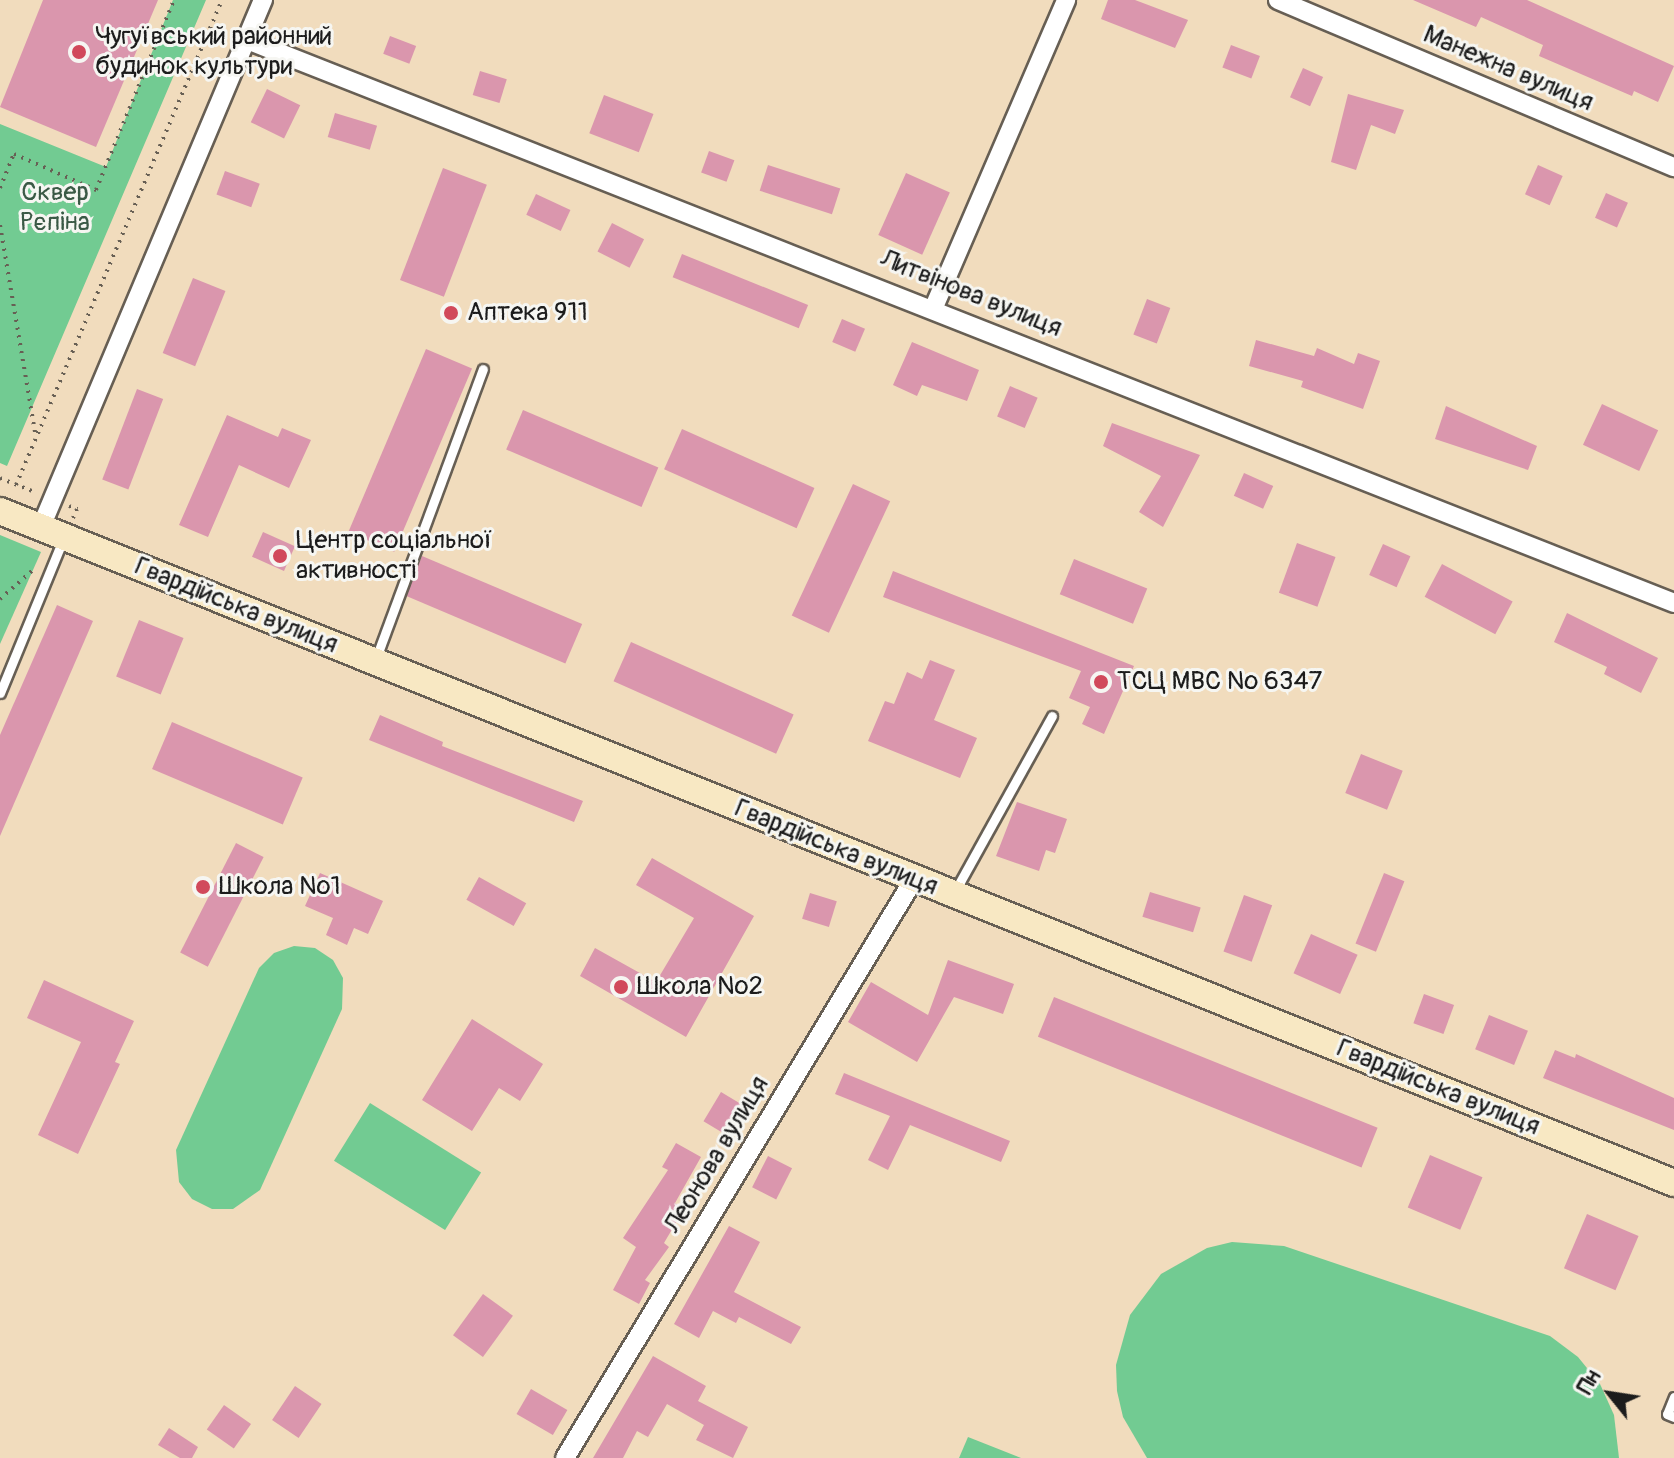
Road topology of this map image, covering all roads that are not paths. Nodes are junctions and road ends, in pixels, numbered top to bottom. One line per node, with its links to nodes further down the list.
1 (263, 0): 4 (street)
2 (1066, 0): 6 (street)
3 (1278, 0): 5 (street, Манежна вулиця)
4 (247, 40): 6 (street, Литвінова вулиця); 9 (street)
5 (1674, 167)
6 (934, 307): 10 (street, Литвінова вулиця)
7 (483, 369): 11 (lane)
8 (0, 511): 9 (street, Гвардійська вулиця)
9 (52, 532): 11 (street, Гвардійська вулиця); 12 (lane)
10 (1674, 603)
11 (374, 661): 14 (street, Гвардійська вулиця)
12 (0, 693)
13 (1052, 716): 15 (lane)
14 (914, 879): 15 (street, Гвардійська вулиця); 19 (street, Леонова вулиця)
15 (953, 895): 16 (street, Гвардійська вулиця)
16 (1674, 1183)
17 (1674, 1397): 18 (lane)
18 (1674, 1417)
19 (565, 1458)

